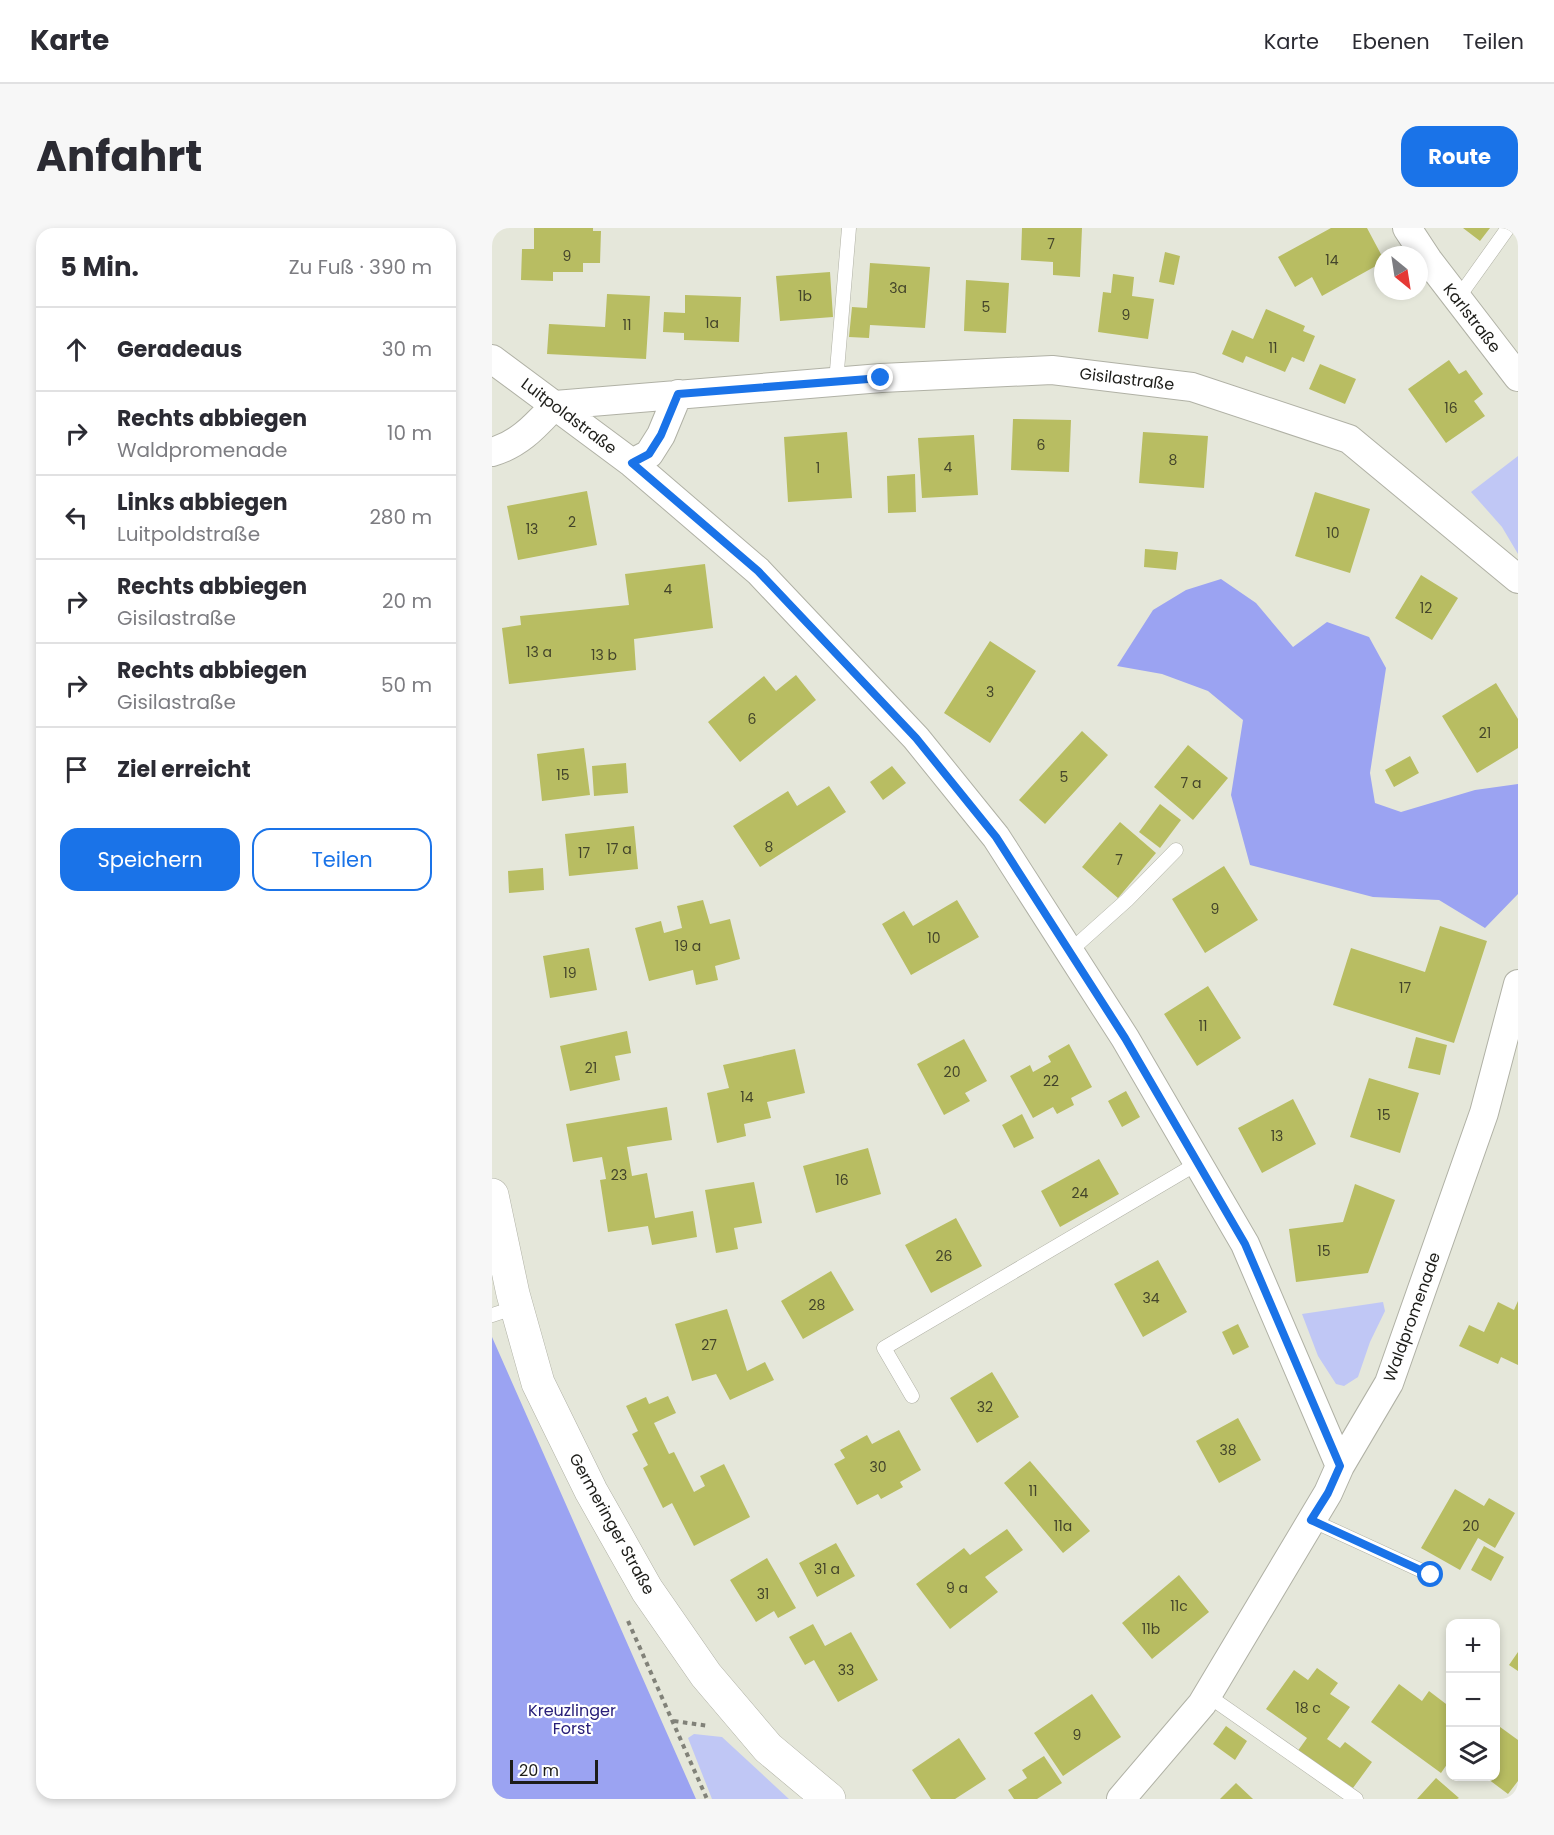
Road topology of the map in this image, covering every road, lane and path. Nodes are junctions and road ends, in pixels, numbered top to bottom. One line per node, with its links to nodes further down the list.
1 (849, 228): 7 (lane)
2 (1407, 228): 4 (street, Karlstraße)
3 (1508, 228): 4 (lane)
4 (1458, 298): 6 (street, Karlstraße)
5 (492, 359): 9 (street, Luitpoldstraße)
6 (1518, 377)
7 (836, 382): 8 (street, Gisilastraße); 12 (street, Gisilastraße)
8 (678, 394): 9 (street, Gisilastraße); 11 (street)
9 (555, 405): 10 (street); 11 (street, Luitpoldstraße)
10 (492, 452)
11 (632, 463): 14 (street, Luitpoldstraße)
12 (1518, 579)
13 (1176, 850): 14 (lane)
14 (1070, 951): 16 (street, Luitpoldstraße)
15 (1517, 992): 20 (street, Waldpromenade)
16 (1198, 1163): 19 (lane); 20 (street, Luitpoldstraße)
17 (492, 1195): 18 (street, Germeringer Straße)
18 (504, 1311): 26 (street, Germeringer Straße)
19 (912, 1396)
20 (1340, 1466): 21 (street, Waldpromenade)
21 (1311, 1520): 22 (lane); 23 (street, Waldpromenade)
22 (1431, 1575)
23 (1207, 1695): 27 (street, Waldpromenade); 28 (lane)
24 (674, 1721): 25 (path)
25 (707, 1799)
26 (829, 1799)
27 (1121, 1799)
28 (1356, 1799)

